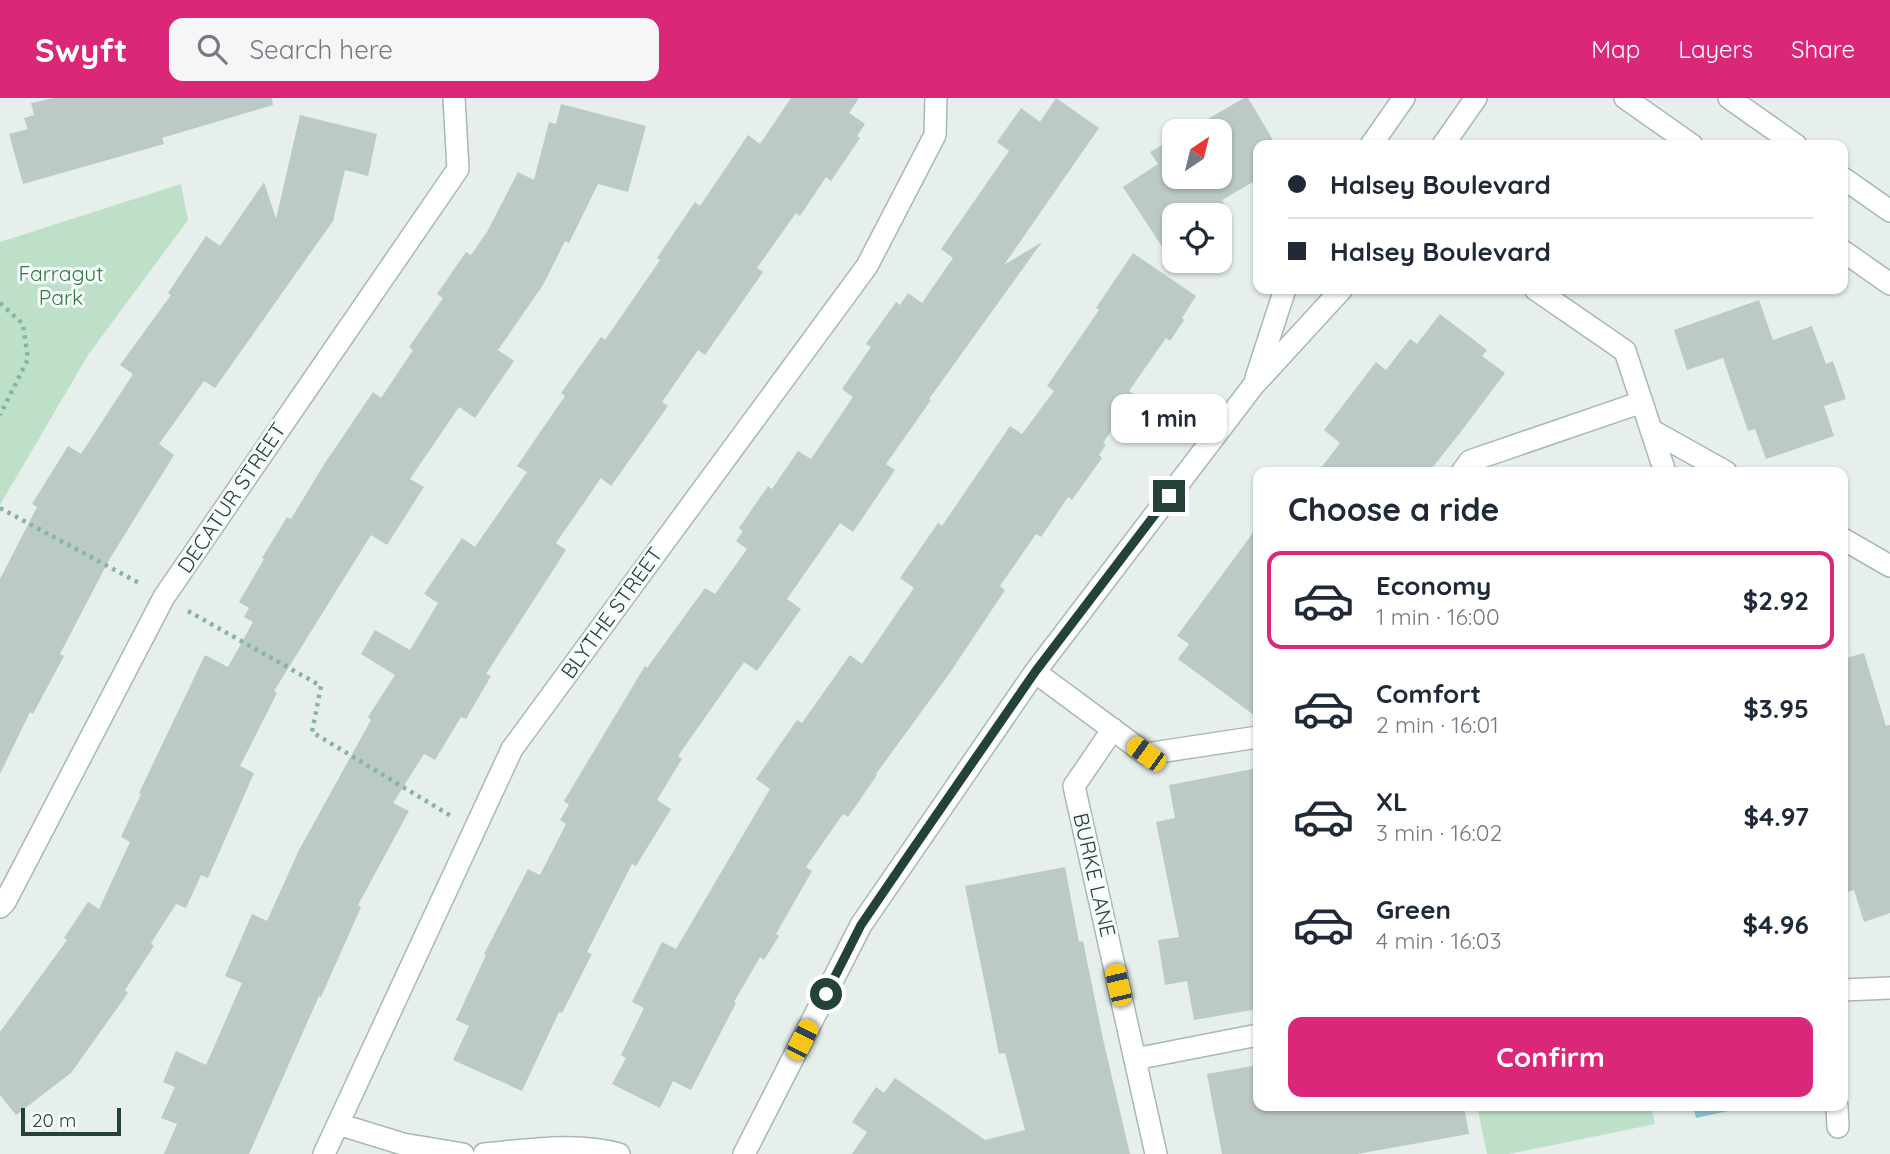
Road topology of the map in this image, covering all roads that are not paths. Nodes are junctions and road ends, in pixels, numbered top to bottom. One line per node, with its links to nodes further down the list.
1 (454, 98): 29 (street, DECATUR STREET)
2 (936, 98): 34 (street, BLYTHE STREET)
3 (1404, 98): 7 (street)
4 (1476, 98): 8 (street)
5 (1625, 98): 9 (street)
6 (1728, 98): 10 (street)
7 (1375, 140)
8 (1447, 140)
9 (1685, 140)
10 (1789, 140)
11 (1848, 182): 12 (street)
12 (1890, 211)
13 (1848, 255): 14 (street)
14 (1890, 284)
15 (1283, 294): 18 (street)
16 (1337, 294): 18 (street)
17 (1542, 294): 19 (street)
18 (1253, 386): 26 (street)
19 (1642, 402): 20 (street); 21 (street)
20 (1651, 430): 22 (street); 23 (street)
21 (1466, 467)
22 (1663, 467)
23 (1717, 467)
24 (1848, 542): 25 (street)
25 (1890, 566)
26 (1035, 672): 27 (street); 39 (street)
27 (1113, 729): 28 (street); 33 (street, BURKE LANE)
28 (1253, 738)
29 (0, 907)
30 (1890, 988): 31 (street)
31 (1848, 990)
32 (1253, 1036): 33 (street)
33 (1135, 1059): 40 (street, BURKE LANE)
34 (338, 1124): 35 (street, BLYTHE STREET); 36 (street)
35 (324, 1154)
36 (463, 1154)
37 (484, 1154): 38 (street)
38 (619, 1154)
39 (744, 1154)
40 (1156, 1154)

